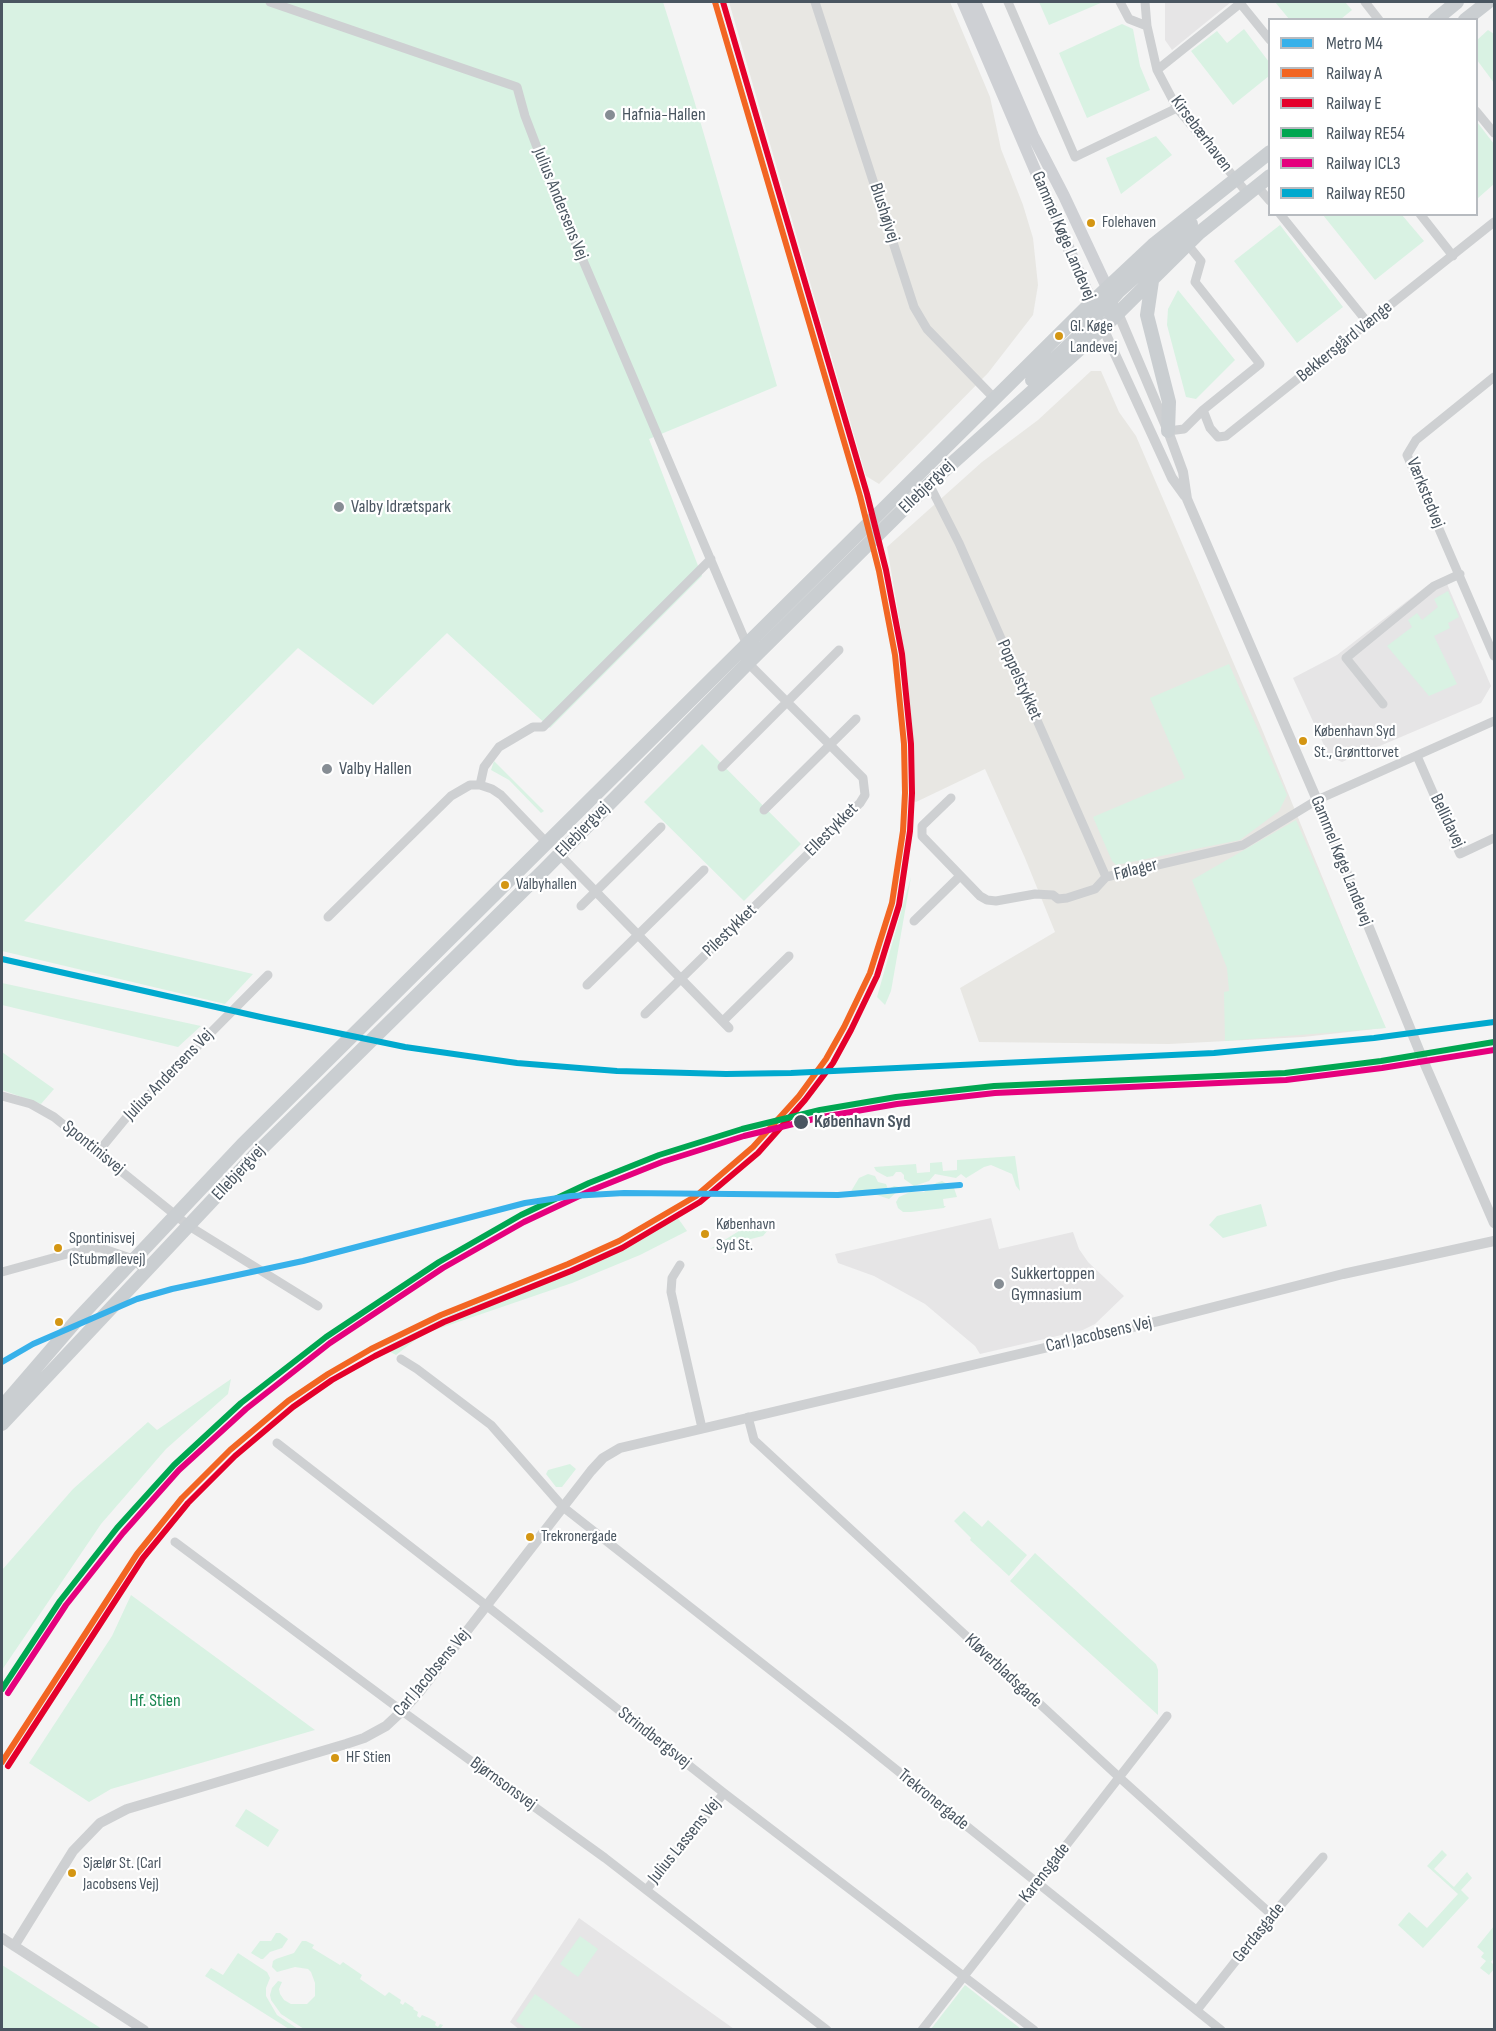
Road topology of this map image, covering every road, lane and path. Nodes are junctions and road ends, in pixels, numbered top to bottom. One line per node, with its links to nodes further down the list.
1 (270, 2): 43 (street, Julius Andersens Vej)
2 (815, 2): 38 (street, Blushøjvej)
3 (963, 2): 35 (main road, Gammel Køge Landevej)
4 (975, 2): 33 (main road, Gammel Køge Landevej)
5 (1008, 2): 19 (street)
6 (1120, 2): 16 (street)
7 (1145, 2): 16 (street, Kirsebærhaven)
8 (1241, 2): 17 (street); 18 (street)
9 (1365, 2): 13 (street)
10 (1457, 2): 14 (main road)
11 (1488, 2): 12 (street); 15 (main road)
12 (1494, 10)
13 (1377, 18)
14 (1437, 18)
15 (1468, 18)
16 (1147, 27): 18 (street, Kirsebærhaven)
17 (1268, 39)
18 (1157, 70): 19 (street, Kirsebærhaven)
19 (1177, 108): 24 (street, Kirsebærhaven)
20 (1478, 113): 21 (street)
21 (1494, 133)
22 (1268, 153): 24 (main road)
23 (1268, 177): 25 (main road)
24 (1236, 179): 25 (street, Kirsebærhaven); 33 (main road)
25 (1252, 190): 26 (street); 30 (main road)
26 (1268, 200)
27 (1282, 216): 36 (street)
28 (1422, 216): 31 (street)
29 (1494, 222): 31 (street, Bekkersgård Vænge)
30 (1188, 245): 32 (main road); 39 (street)
31 (1453, 256): 36 (street, Bekkersgård Vænge)
32 (1153, 279): 34 (main road); 40 (main road)
33 (1110, 293): 34 (main road, Gammel Køge Landevej); 35 (main road); 35 (main road)
34 (1118, 313): 35 (main road); 40 (street, Gammel Køge Landevej)
35 (1097, 315): 38 (main road, Ellebjergvej); 41 (main road, Ellebjergvej); 42 (street, Gammel Køge Landevej)
36 (1368, 323): 39 (street, Bekkersgård Vænge)
37 (1494, 377): 44 (street, Værkstedvej)
38 (995, 399): 45 (main road, Ellebjergvej)
39 (1203, 410): 40 (street)
40 (1168, 431): 42 (street, Gammel Køge Landevej)
41 (929, 484): 48 (main road, Ellebjergvej); 66 (street, Poppelstykket)
42 (1187, 499): 58 (street, Gammel Køge Landevej)
43 (711, 559): 45 (street, Julius Andersens Vej); 56 (street)
44 (1460, 574): 47 (street, Værkstedvej); 50 (street)
45 (747, 645): 62 (main road, Ellebjergvej)
46 (839, 650): 49 (street)
47 (1494, 656)
48 (748, 663): 49 (street, Ellestykket); 63 (main road, Ellebjergvej)
49 (787, 701): 53 (street, Ellestykket); 55 (street)
50 (1383, 704)
51 (856, 719): 53 (street)
52 (1494, 721): 54 (street, Følager)
53 (831, 744): 59 (street); 67 (street, Ellestykket)
54 (1417, 756): 58 (street, Følager); 61 (street, Bellidavej)
55 (722, 766)
56 (480, 785): 62 (street); 70 (street)
57 (951, 798): 65 (street, Følager)
58 (1317, 800): 66 (street, Følager); 81 (street, Gammel Køge Landevej)
59 (764, 810)
60 (661, 827): 68 (street)
61 (1494, 838)
62 (547, 843): 63 (street); 80 (main road, Ellebjergvej)
63 (560, 855): 68 (street); 82 (main road, Ellebjergvej)
64 (704, 870): 72 (street)
65 (960, 876): 66 (street, Følager); 71 (street)
66 (1106, 877)
67 (779, 883): 75 (street, Pilestykket)
68 (595, 892): 69 (street); 72 (street)
69 (581, 906)
70 (328, 916)
71 (914, 921)
72 (638, 935): 75 (street); 76 (street)
73 (789, 956): 75 (street)
74 (268, 975): 79 (street, Julius Andersens Vej)
75 (680, 979): 77 (street, Pilestykket)
76 (587, 985)
77 (645, 1014)
78 (2, 1096): 79 (street, Spontinisvej)
79 (98, 1152): 80 (street, Spontinisvej)
80 (176, 1215): 82 (street, Spontinisvej); 84 (main road, Ellebjergvej)
81 (1494, 1223)
82 (189, 1226): 86 (main road, Ellebjergvej); 88 (street, Spontinisvej)
83 (1494, 1241): 91 (street, Carl Jacobsens Vej)
84 (133, 1259): 86 (street); 87 (street); 90 (main road, Ellebjergvej)
85 (680, 1265): 93 (street)
86 (146, 1271): 92 (main road, Ellebjergvej)
87 (2, 1272)
88 (318, 1306)
89 (401, 1359): 95 (street, Trekronergade)
90 (2, 1407)
91 (748, 1418): 93 (street, Carl Jacobsens Vej); 100 (street, Kløverbladsgade)
92 (2, 1424)
93 (702, 1428): 95 (street, Carl Jacobsens Vej)
94 (277, 1443): 97 (street, Strindbergsvej)
95 (563, 1507): 97 (street, Carl Jacobsens Vej); 103 (street, Trekronergade)
96 (175, 1542): 98 (street, Bjørnsonsvej)
97 (487, 1606): 98 (street, Carl Jacobsens Vej); 101 (street, Strindbergsvej)
98 (402, 1711): 104 (street, Bjørnsonsvej); 107 (street, Carl Jacobsens Vej)
99 (1167, 1716): 100 (street, Karensgade)
100 (1120, 1778): 103 (street, Karensgade); 105 (street, Kløverbladsgade)
101 (724, 1793): 104 (street, Julius Lassens Vej); 108 (street, Strindbergsvej)
102 (1323, 1857): 105 (street, Gerdasgade)
103 (1037, 1884): 108 (street, Karensgade); 109 (street, Trekronergade)
104 (647, 1889): 111 (street, Bjørnsonsvej)
105 (1272, 1915): 109 (street, Gerdasgade)
106 (2, 1938): 107 (street)
107 (14, 1946): 110 (street)
108 (964, 1976): 112 (street, Karensgade); 113 (street, Strindbergsvej)
109 (1197, 2010): 114 (street, Trekronergade)
110 (144, 2030)
111 (827, 2030)
112 (922, 2030)
113 (1034, 2030)
114 (1221, 2030)

